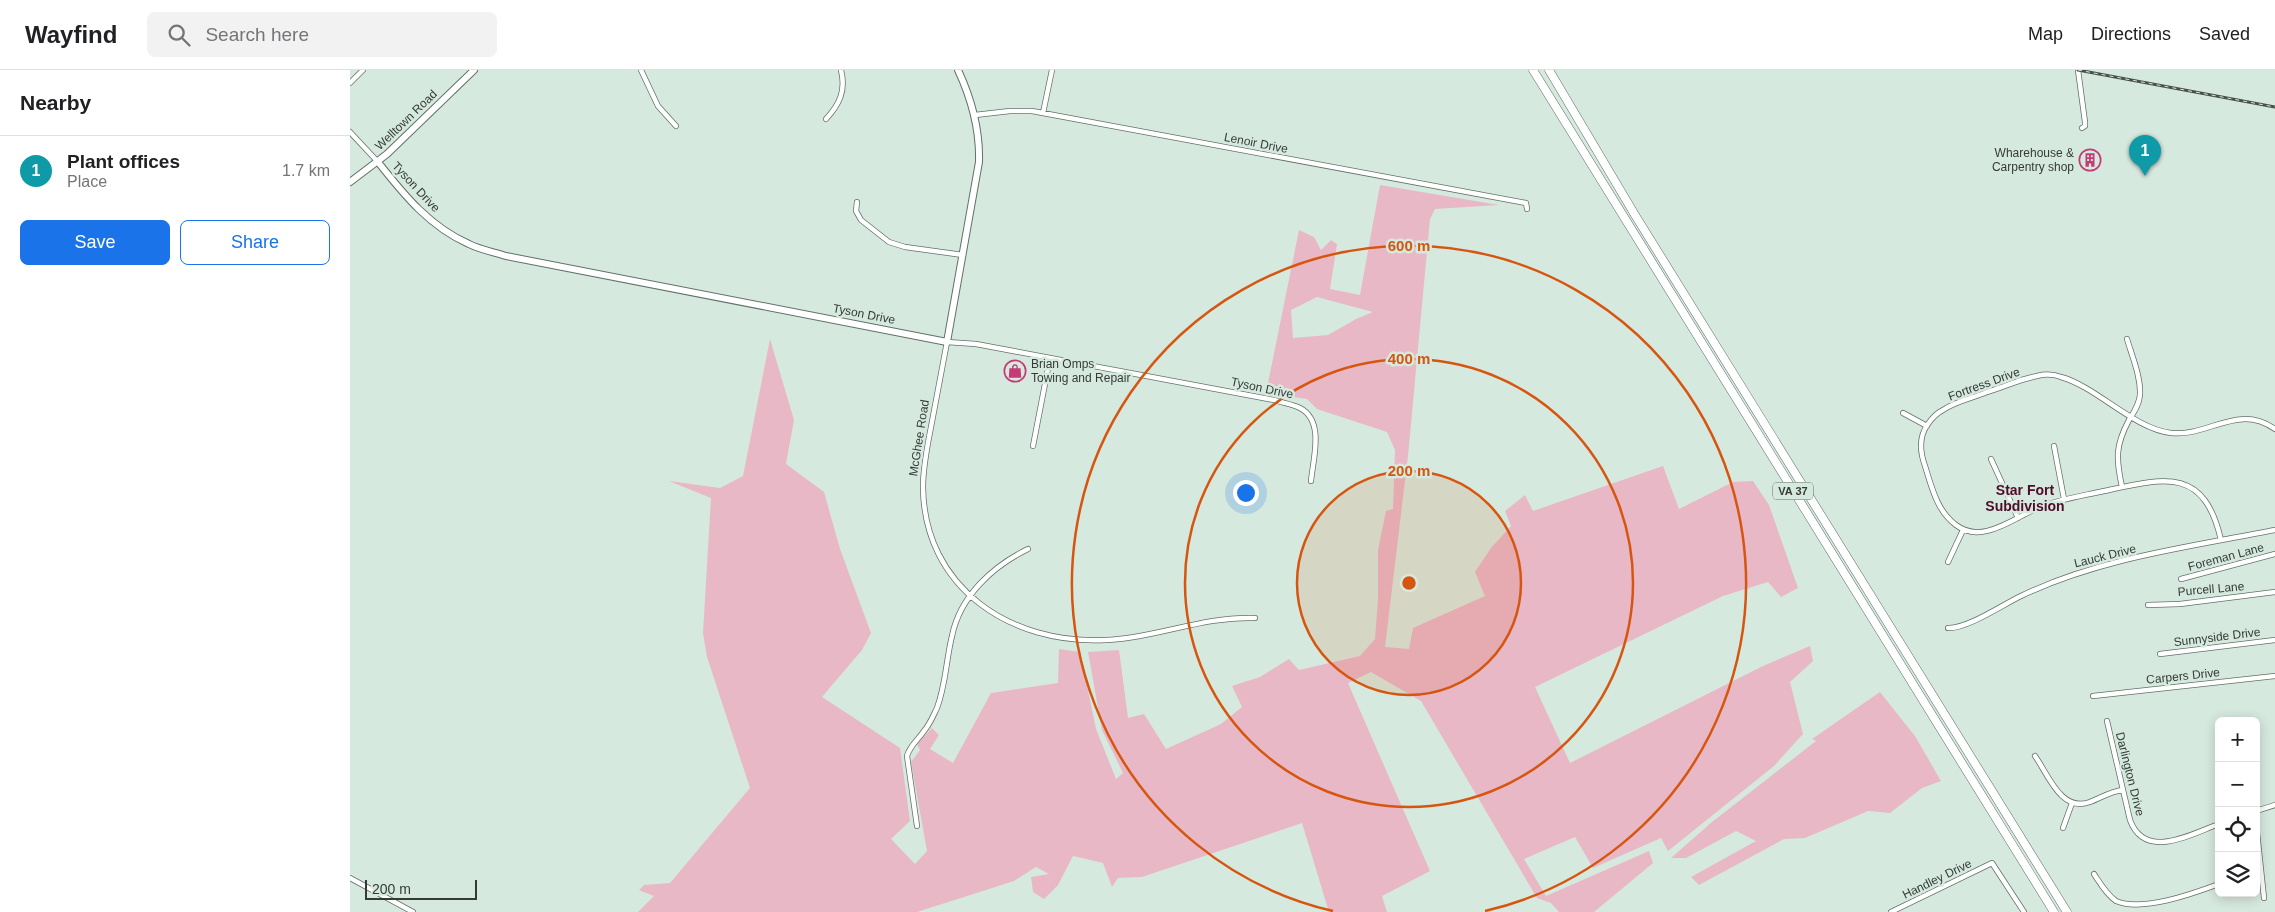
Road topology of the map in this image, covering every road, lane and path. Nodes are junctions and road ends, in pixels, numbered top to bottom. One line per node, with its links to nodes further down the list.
1 (363, 70): 11 (street)
2 (474, 70): 18 (street, Welltown Road)
3 (640, 70): 15 (street)
4 (841, 70): 14 (street)
5 (958, 70): 13 (street, McGhee Road)
6 (1052, 70): 12 (street)
7 (1533, 70): 71 (highway, VA 37)
8 (1549, 70): 20 (highway, VA 37)
9 (1553, 70): 20 (highway)
10 (2078, 70): 16 (street)
11 (350, 83)
12 (1043, 113): 13 (street, Lenoir Drive); 22 (street, Lenoir Drive)
13 (975, 115): 23 (street, McGhee Road)
14 (826, 119)
15 (676, 126)
16 (2082, 128)
17 (350, 132): 18 (street)
18 (378, 162): 19 (street, Welltown Road); 25 (street, Tyson Drive)
19 (350, 182)
20 (1618, 188): 72 (highway, VA 37)
21 (857, 202): 23 (street)
22 (1527, 209)
23 (963, 255): 25 (street, McGhee Road)
24 (2127, 339): 28 (street)
25 (947, 342): 26 (street, Tyson Drive); 46 (street, McGhee Road)
26 (1050, 358): 31 (street); 34 (street, Tyson Drive)
27 (1903, 413): 29 (street)
28 (2131, 416): 29 (street, Fortress Drive); 30 (street, Fortress Drive); 35 (street)
29 (1927, 426): 38 (street)
30 (2275, 429)
31 (1034, 446)
32 (2054, 446): 36 (street)
33 (1991, 459): 37 (street)
34 (1311, 481)
35 (2122, 487): 36 (street); 40 (street)
36 (2064, 500): 37 (street)
37 (2018, 518): 38 (street)
38 (1963, 530): 43 (street)
39 (2275, 530): 40 (street, Lauck Drive)
40 (2221, 540): 49 (street, Lauck Drive)
41 (1028, 549): 46 (street)
42 (2275, 554): 44 (street, Foreman Lane)
43 (1948, 562)
44 (2181, 579)
45 (2275, 592): 47 (street, Purcell Lane)
46 (970, 596): 48 (street, McGhee Road); 61 (street)
47 (2148, 605)
48 (1254, 618)
49 (1948, 628)
50 (2275, 640): 51 (street, Sunnyside Drive)
51 (2160, 654)
52 (2275, 676): 53 (street, Carpers Drive)
53 (2093, 696)
54 (2107, 721): 56 (street, Darlington Drive)
55 (2035, 756): 57 (street)
56 (2123, 790): 57 (street); 60 (street, Darlington Drive)
57 (2072, 803): 62 (street)
58 (2275, 805): 59 (street)
59 (2260, 810)
60 (2215, 825)
61 (917, 826)
62 (2063, 828)
63 (2094, 874): 66 (street)
64 (2260, 876): 67 (street)
65 (350, 878): 68 (street)
66 (2215, 885)
67 (2264, 898)
68 (413, 912)
69 (1891, 912): 70 (street, Handley Drive)
70 (2024, 912)
71 (2054, 912)
72 (2067, 912)

